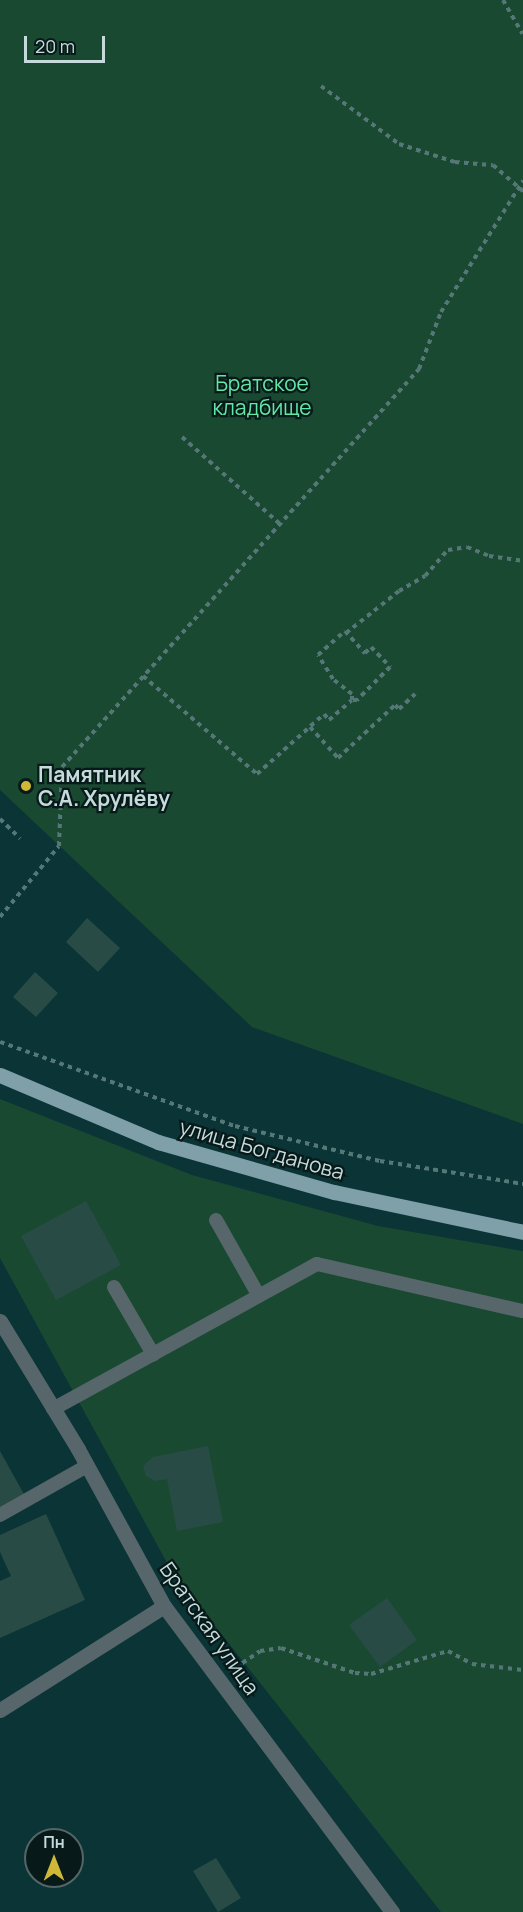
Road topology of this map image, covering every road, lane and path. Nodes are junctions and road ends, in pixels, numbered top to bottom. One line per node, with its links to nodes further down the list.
1 (503, 0): 2 (path)
2 (523, 34)
3 (321, 86): 5 (path)
4 (523, 181): 5 (path)
5 (519, 185): 6 (path); 8 (path)
6 (523, 191)
7 (182, 437): 8 (path)
8 (279, 523): 11 (path)
9 (523, 561): 10 (path)
10 (346, 633): 13 (path); 13 (path)
11 (143, 676): 14 (path); 17 (path)
12 (415, 694): 14 (path)
13 (352, 700): 14 (path)
14 (310, 726)
15 (0, 819): 16 (path)
16 (20, 838)
17 (0, 917)
18 (0, 1042): 20 (path)
19 (0, 1075): 22 (main road, улица Богданова)
20 (523, 1184)
21 (216, 1220): 24 (lane)
22 (523, 1232)
23 (114, 1287): 27 (lane)
24 (258, 1296): 25 (lane); 27 (lane)
25 (523, 1311)
26 (0, 1321): 28 (street, Братская улица)
27 (153, 1354): 28 (lane)
28 (53, 1409): 29 (street, Братская улица)
29 (87, 1466): 30 (lane); 31 (street, Братская улица)
30 (0, 1515)
31 (164, 1606): 33 (street, Братская улица); 34 (street)
32 (523, 1670): 33 (path)
33 (218, 1679): 35 (street, Братская улица)
34 (0, 1710)
35 (392, 1912)

